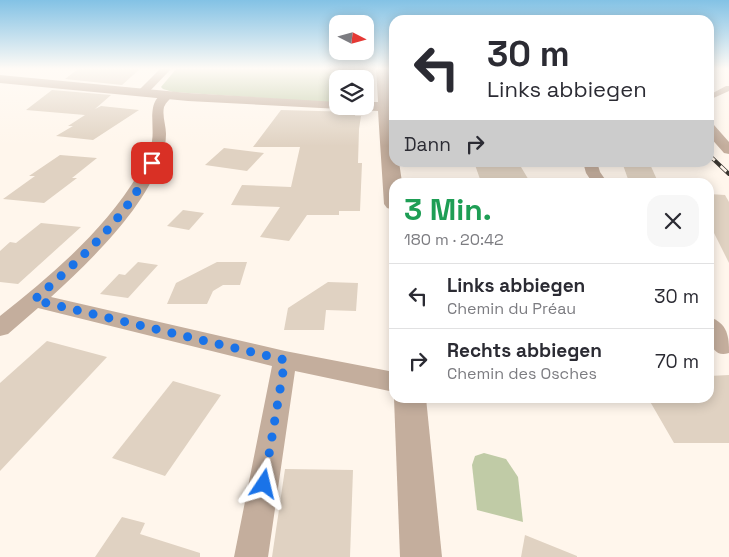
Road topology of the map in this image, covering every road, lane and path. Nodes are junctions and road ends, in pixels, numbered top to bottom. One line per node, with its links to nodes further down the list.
1 (155, 94): 2 (street)
2 (168, 95): 3 (street); 10 (street)
3 (329, 105)
4 (374, 107): 5 (street)
5 (389, 107)
6 (714, 134): 7 (street)
7 (729, 150)
8 (591, 167): 9 (street)
9 (597, 178)
10 (34, 300): 11 (street); 14 (street)
11 (0, 328)
12 (714, 332): 13 (street)
13 (727, 349)
14 (285, 360): 15 (street); 17 (street)
15 (389, 381)
16 (410, 403): 18 (street)
17 (251, 557)
18 (422, 557)

